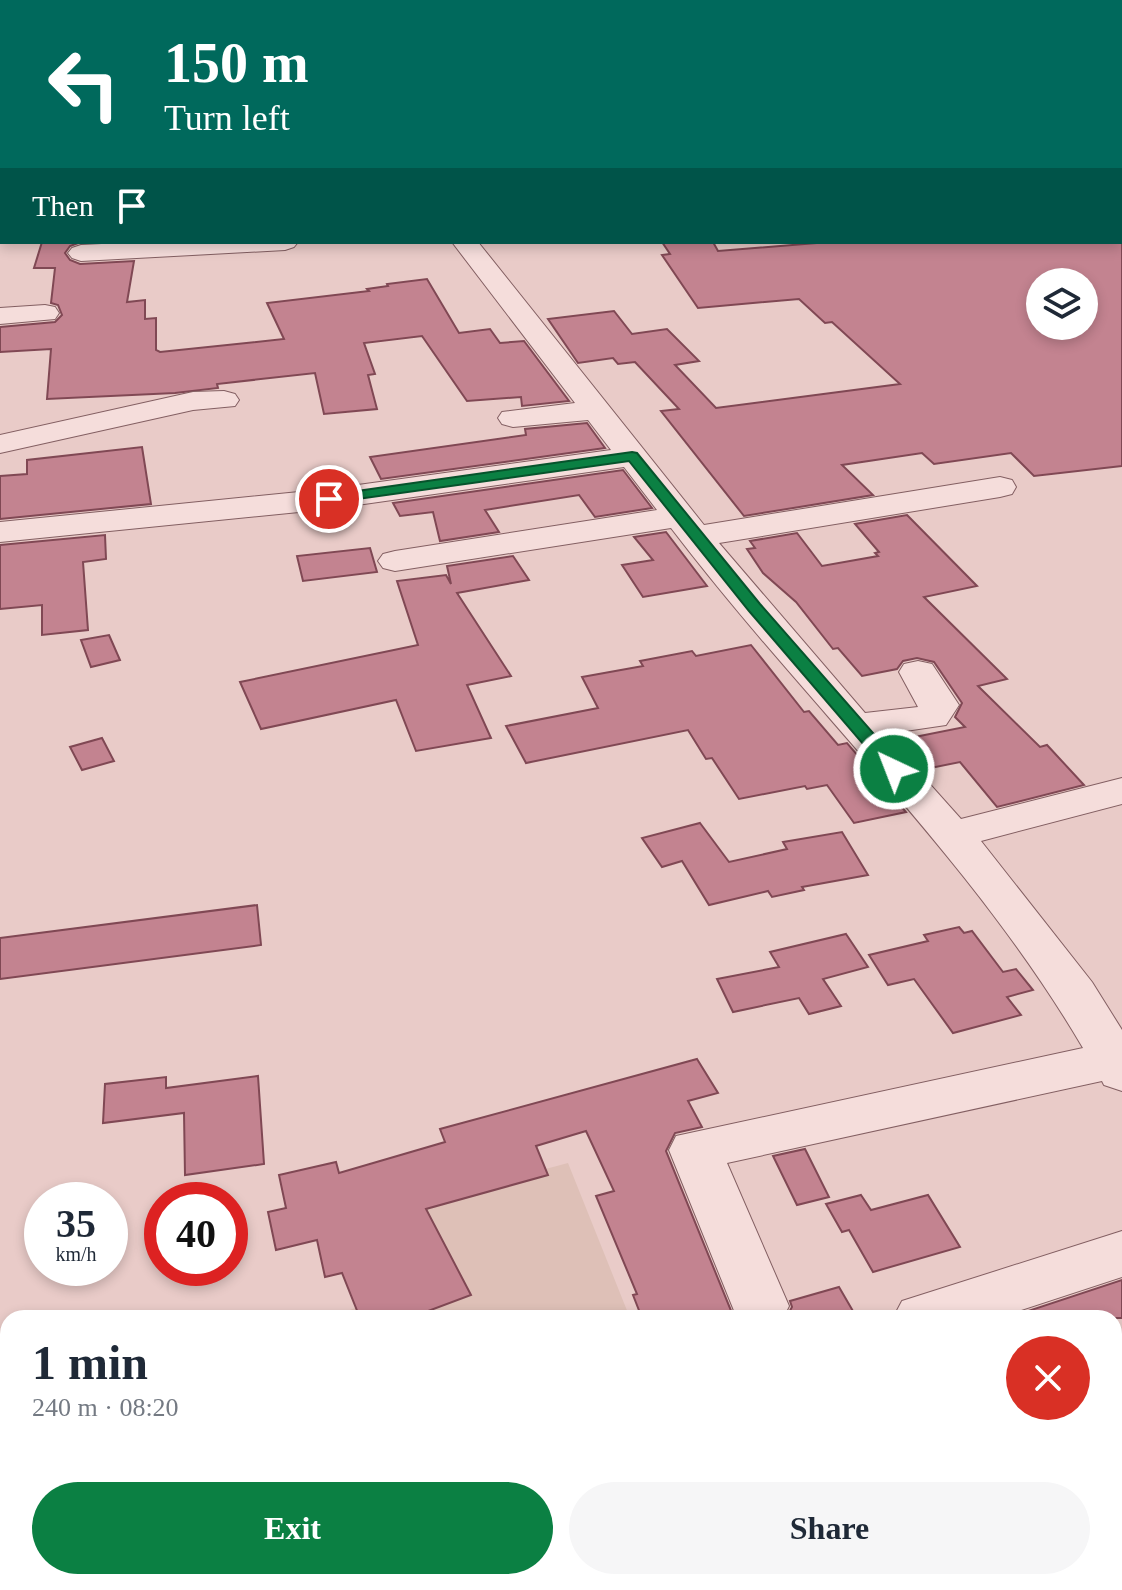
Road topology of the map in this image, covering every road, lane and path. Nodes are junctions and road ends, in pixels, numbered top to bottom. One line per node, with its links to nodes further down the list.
1 (248, 244): 3 (street)
2 (467, 244): 7 (street)
3 (81, 253)
4 (45, 313): 5 (street)
5 (0, 316)
6 (224, 400): 9 (street)
7 (596, 410): 8 (street); 10 (street)
8 (513, 418)
9 (0, 444)
10 (632, 456): 12 (street); 13 (street)
11 (1000, 487): 12 (street)
12 (688, 527): 14 (street); 16 (street)
13 (0, 532)
14 (395, 561)
15 (918, 672): 16 (street)
16 (855, 726): 18 (street)
17 (1122, 791): 18 (street)
18 (954, 834): 19 (street)
19 (1118, 1066): 21 (street)
20 (1122, 1254): 22 (street)
21 (760, 1306)
22 (947, 1310)

